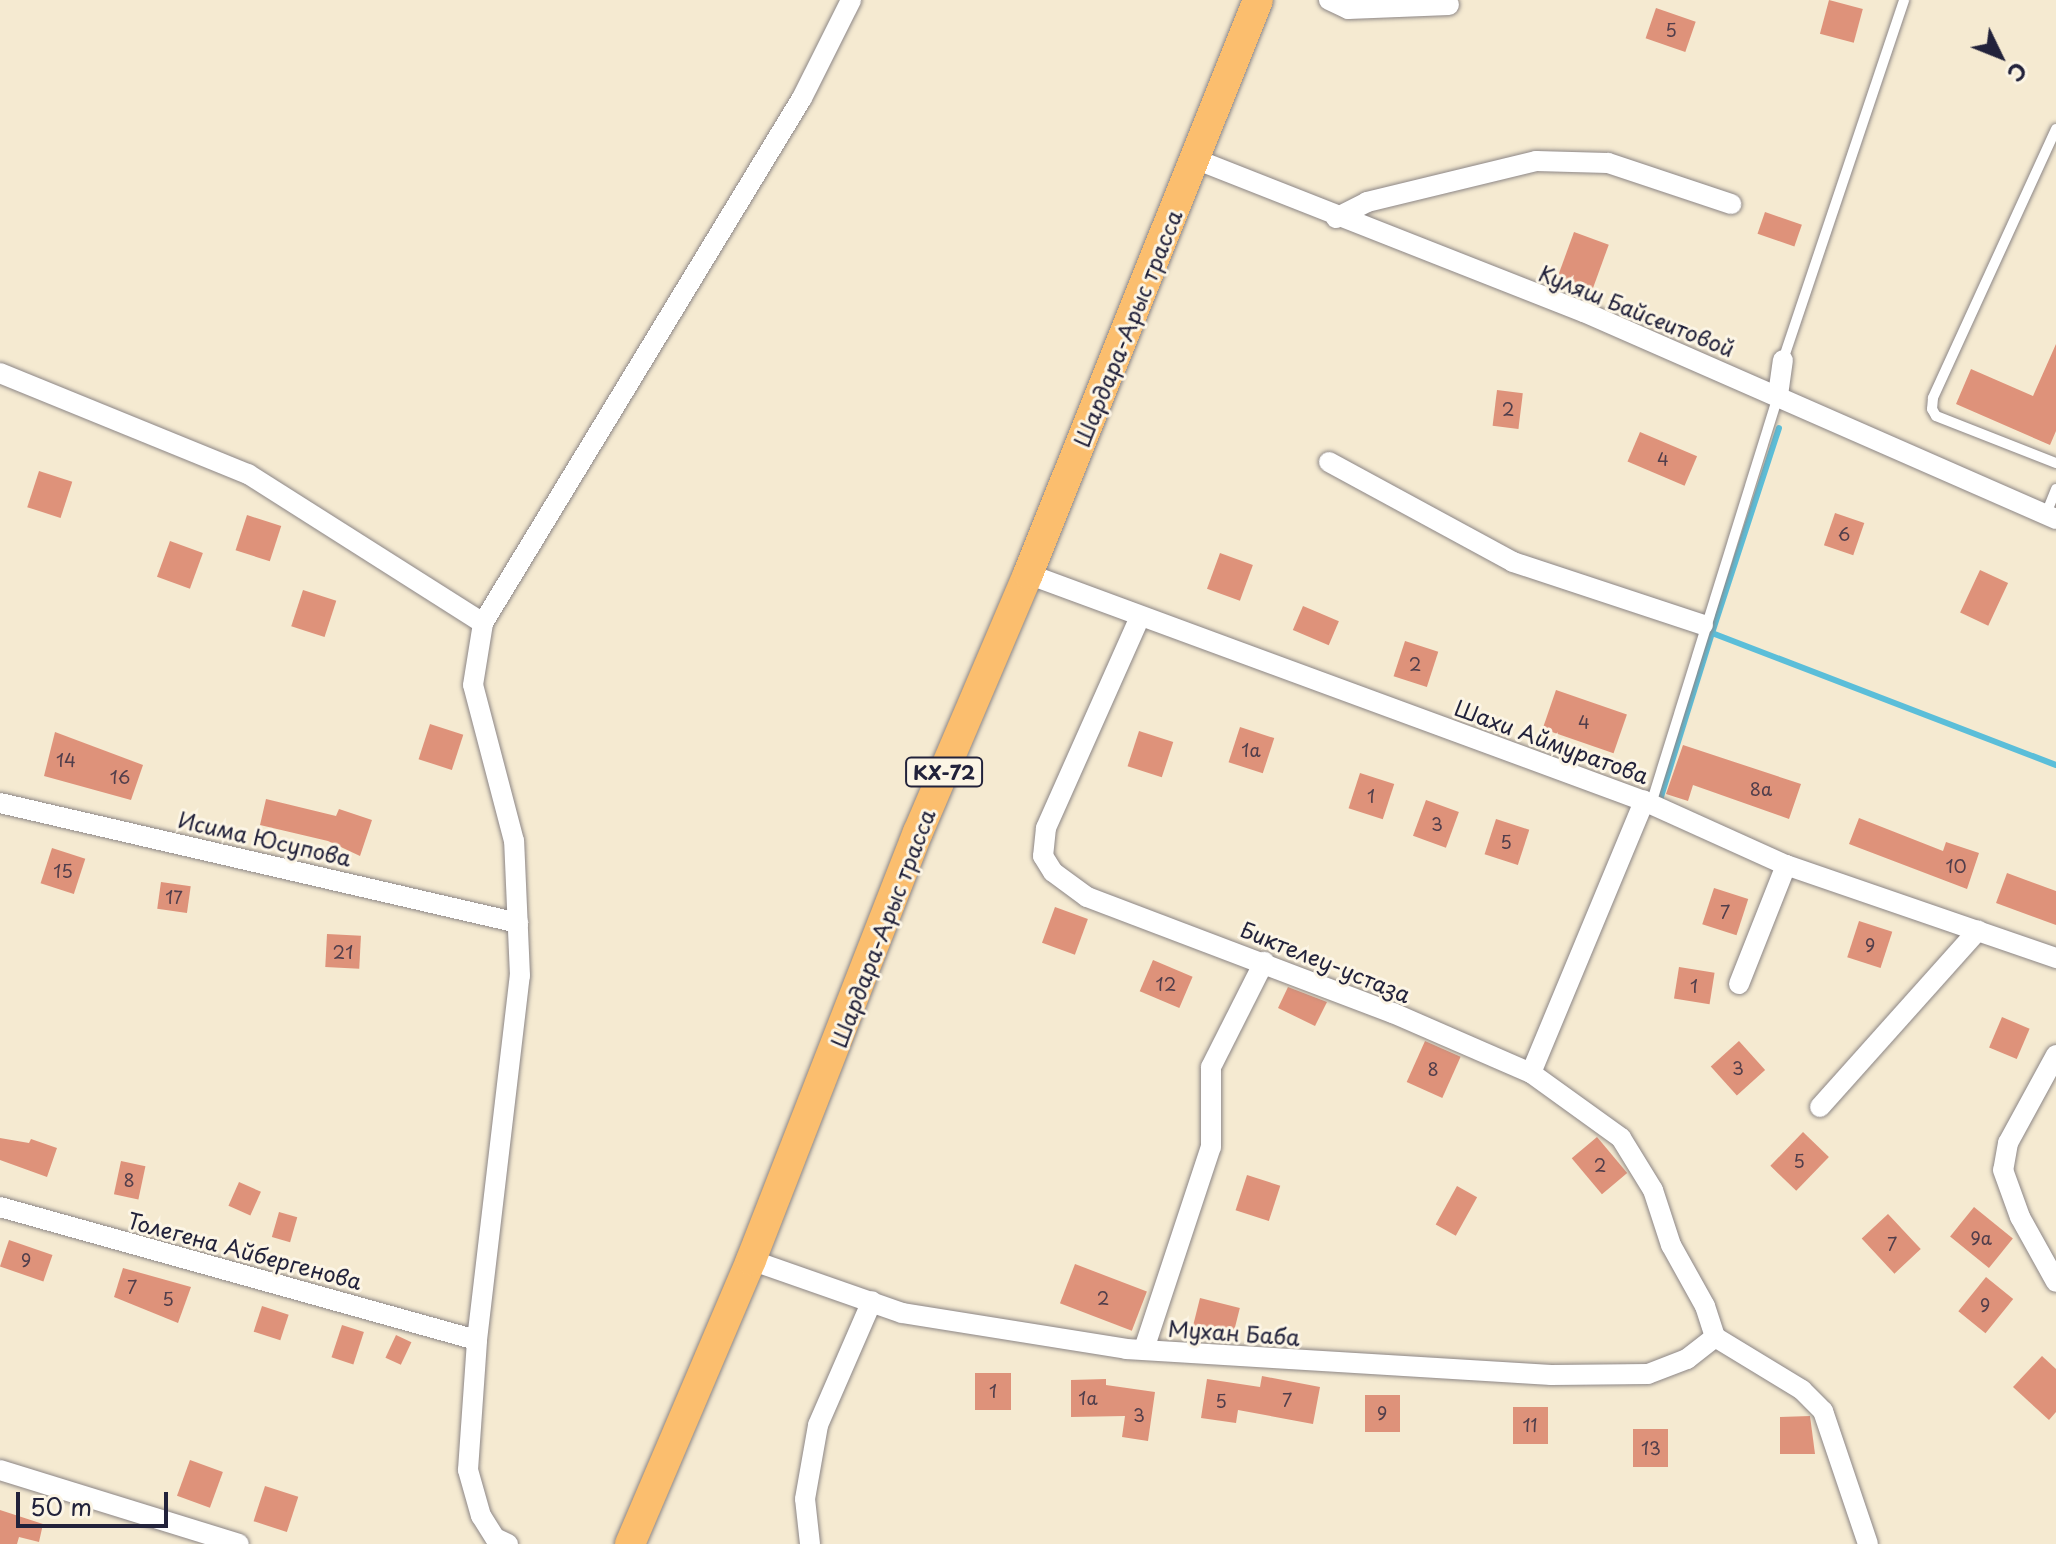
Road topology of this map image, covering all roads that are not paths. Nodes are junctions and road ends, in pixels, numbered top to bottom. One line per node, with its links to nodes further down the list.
1 (851, 0): 19 (street)
2 (1258, 0): 7 (main road, Шардара-Арыс трасса / КХ-72)
3 (1329, 0): 5 (street)
4 (1904, 0): 10 (lane)
5 (1449, 5)
6 (2056, 129): 14 (lane)
7 (1195, 159): 9 (street, Куляш Байсеитовой); 17 (main road, Шардара-Арыс трасса / КХ-72)
8 (1731, 204): 9 (street)
9 (1336, 218): 12 (street, Куляш Байсеитовой)
10 (1783, 360): 12 (street)
11 (0, 373): 19 (street)
12 (1778, 395): 16 (street, Куляш Байсеитовой); 20 (lane)
13 (1329, 462): 20 (street)
14 (2056, 463)
15 (2056, 489): 16 (lane)
16 (2051, 516)
17 (1028, 574): 18 (street, Шахи Аймуратова); 33 (main road, Шардара-Арыс трасса / КХ-72)
18 (1139, 619): 21 (street, Шахи Аймуратова); 27 (street, Биктелеу-устаза)
19 (483, 623): 24 (street)
20 (1703, 625): 21 (lane)
21 (1648, 802): 23 (street, Шахи Аймуратова); 30 (street)
22 (0, 803): 24 (street, Исима Юсупова)
23 (1786, 865): 25 (street, Шахи Аймуратова); 28 (street)
24 (518, 923): 37 (street)
25 (1978, 930): 26 (street, Шахи Аймуратова); 31 (street)
26 (2056, 958)
27 (1264, 962): 30 (street, Биктелеу-устаза); 38 (street)
28 (1739, 984)
29 (2056, 1055): 34 (street)
30 (1531, 1073): 36 (street, Биктелеу-устаза)
31 (1820, 1107)
32 (0, 1207): 37 (street, Толегена Айбергенова)
33 (751, 1260): 35 (street, Мухан Баба); 42 (main road, Шардара-Арыс трасса / КХ-72)
34 (2056, 1282)
35 (872, 1301): 38 (street, Мухан Баба); 43 (street)
36 (1715, 1337): 38 (street, Мухан Баба); 44 (street)
37 (477, 1340): 40 (street)
38 (1144, 1349)
39 (0, 1470): 41 (street)
40 (493, 1542)
41 (239, 1544)
42 (630, 1544)
43 (810, 1544)
44 (1868, 1544)

